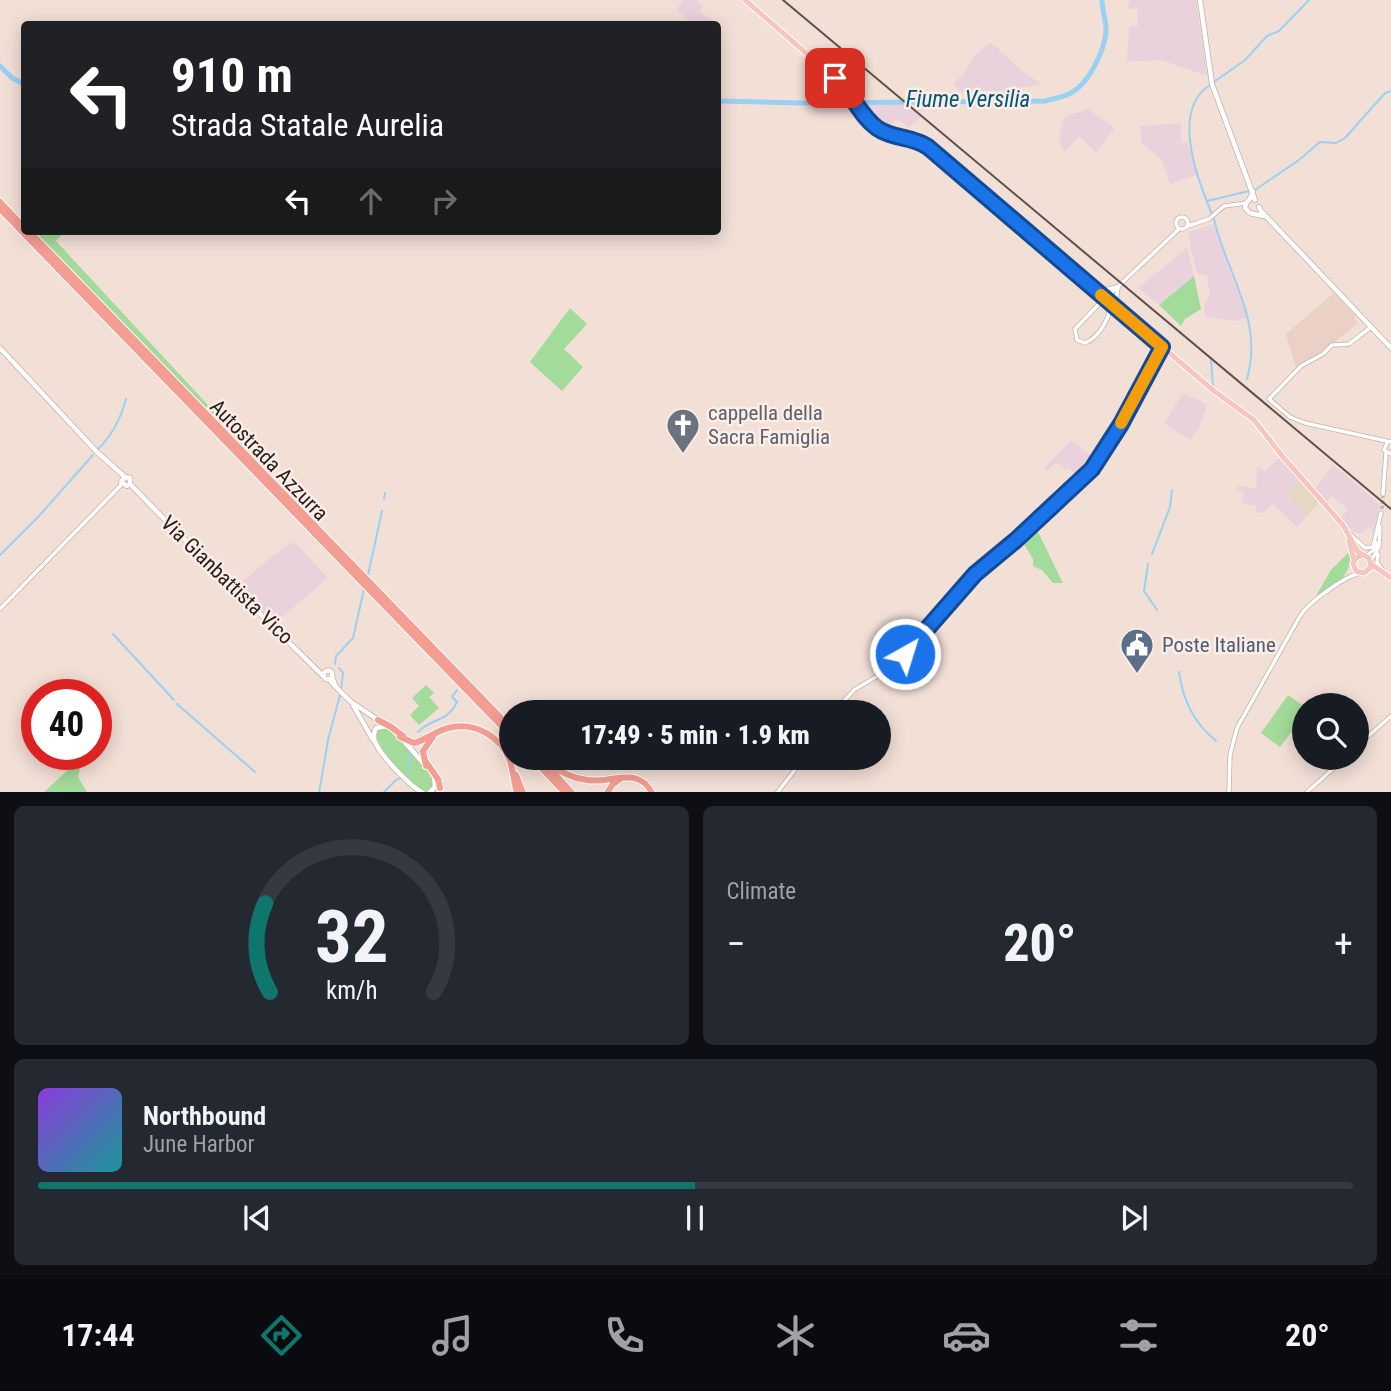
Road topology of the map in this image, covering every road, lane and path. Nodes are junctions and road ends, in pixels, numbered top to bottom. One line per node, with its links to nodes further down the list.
1 (745, 0): 18 (main road)
2 (1200, 0): 3 (main road)
3 (1249, 202): 5 (main road); 6 (main road); 9 (street)
4 (1, 205): 8 (highway, Autostrada Azzurra)
5 (1259, 207): 6 (main road); 7 (main road)
6 (1254, 213): 7 (main road)
7 (1269, 219): 23 (main road)
8 (16, 221): 11 (highway, Autostrada Azzurra); 12 (highway, Autostrada Azzurra)
9 (1188, 223): 10 (street); 13 (street)
10 (1176, 224): 13 (street); 14 (street)
11 (21, 225)
12 (21, 226)
13 (1180, 229): 14 (street)
14 (1173, 233): 17 (street)
15 (29, 235): 47 (highway, Autostrada Azzurra)
16 (33, 235): 44 (highway, Autostrada Azzurra)
17 (1118, 286): 18 (street); 19 (street); 21 (street)
18 (1094, 288): 19 (main road)
19 (1108, 300): 21 (main road); 22 (street)
20 (1101, 302): 22 (street)
21 (1122, 312): 22 (street); 24 (main road)
22 (1108, 316)
23 (1371, 327): 26 (main road); 27 (street)
24 (1162, 347): 31 (main road); 42 (street)
25 (0, 348): 29 (main road, Via Gianbattista Vico)
26 (1391, 348)
27 (1387, 444): 28 (street)
28 (1389, 454): 30 (street)
29 (125, 483): 41 (street); 43 (main road, Via Gianbattista Vico)
30 (1383, 494)
31 (1343, 525): 33 (main road); 36 (main road)
32 (1380, 527): 33 (street); 34 (street); 35 (street)
33 (1347, 531): 35 (main road)
34 (1379, 547): 35 (street); 39 (street)
35 (1368, 559): 36 (main road); 37 (main road); 38 (main road)
36 (1354, 562): 37 (main road); 40 (street)
37 (1363, 573): 38 (main road); 40 (street)
38 (1384, 573): 39 (main road)
39 (1391, 578)
40 (1347, 579): 74 (street)
41 (0, 610)
42 (845, 700)
43 (350, 701): 46 (main road); 52 (main road)
44 (499, 716)
45 (1391, 716): 50 (street)
46 (378, 720): 48 (main road); 49 (highway)
47 (499, 724)
48 (388, 726): 51 (main road); 52 (main road)
49 (438, 732): 51 (highway); 53 (highway); 54 (highway)
50 (1369, 735)
51 (400, 737): 54 (main road)
52 (375, 744): 64 (main road)
53 (499, 744)
54 (425, 762): 62 (main road); 63 (highway)
55 (512, 770): 66 (highway)
56 (513, 770): 67 (highway)
57 (543, 770): 68 (highway)
58 (552, 770): 69 (highway)
59 (558, 770): 71 (highway)
60 (795, 770): 73 (street)
61 (1332, 770): 75 (street)
62 (435, 779): 63 (main road); 65 (main road)
63 (441, 790)
64 (421, 792)
65 (430, 792)
66 (517, 792)
67 (523, 792)
68 (563, 792)
69 (571, 792)
70 (608, 792): 72 (highway)
71 (650, 792)
72 (650, 792)
73 (778, 792)
74 (1229, 792)
75 (1307, 792)

